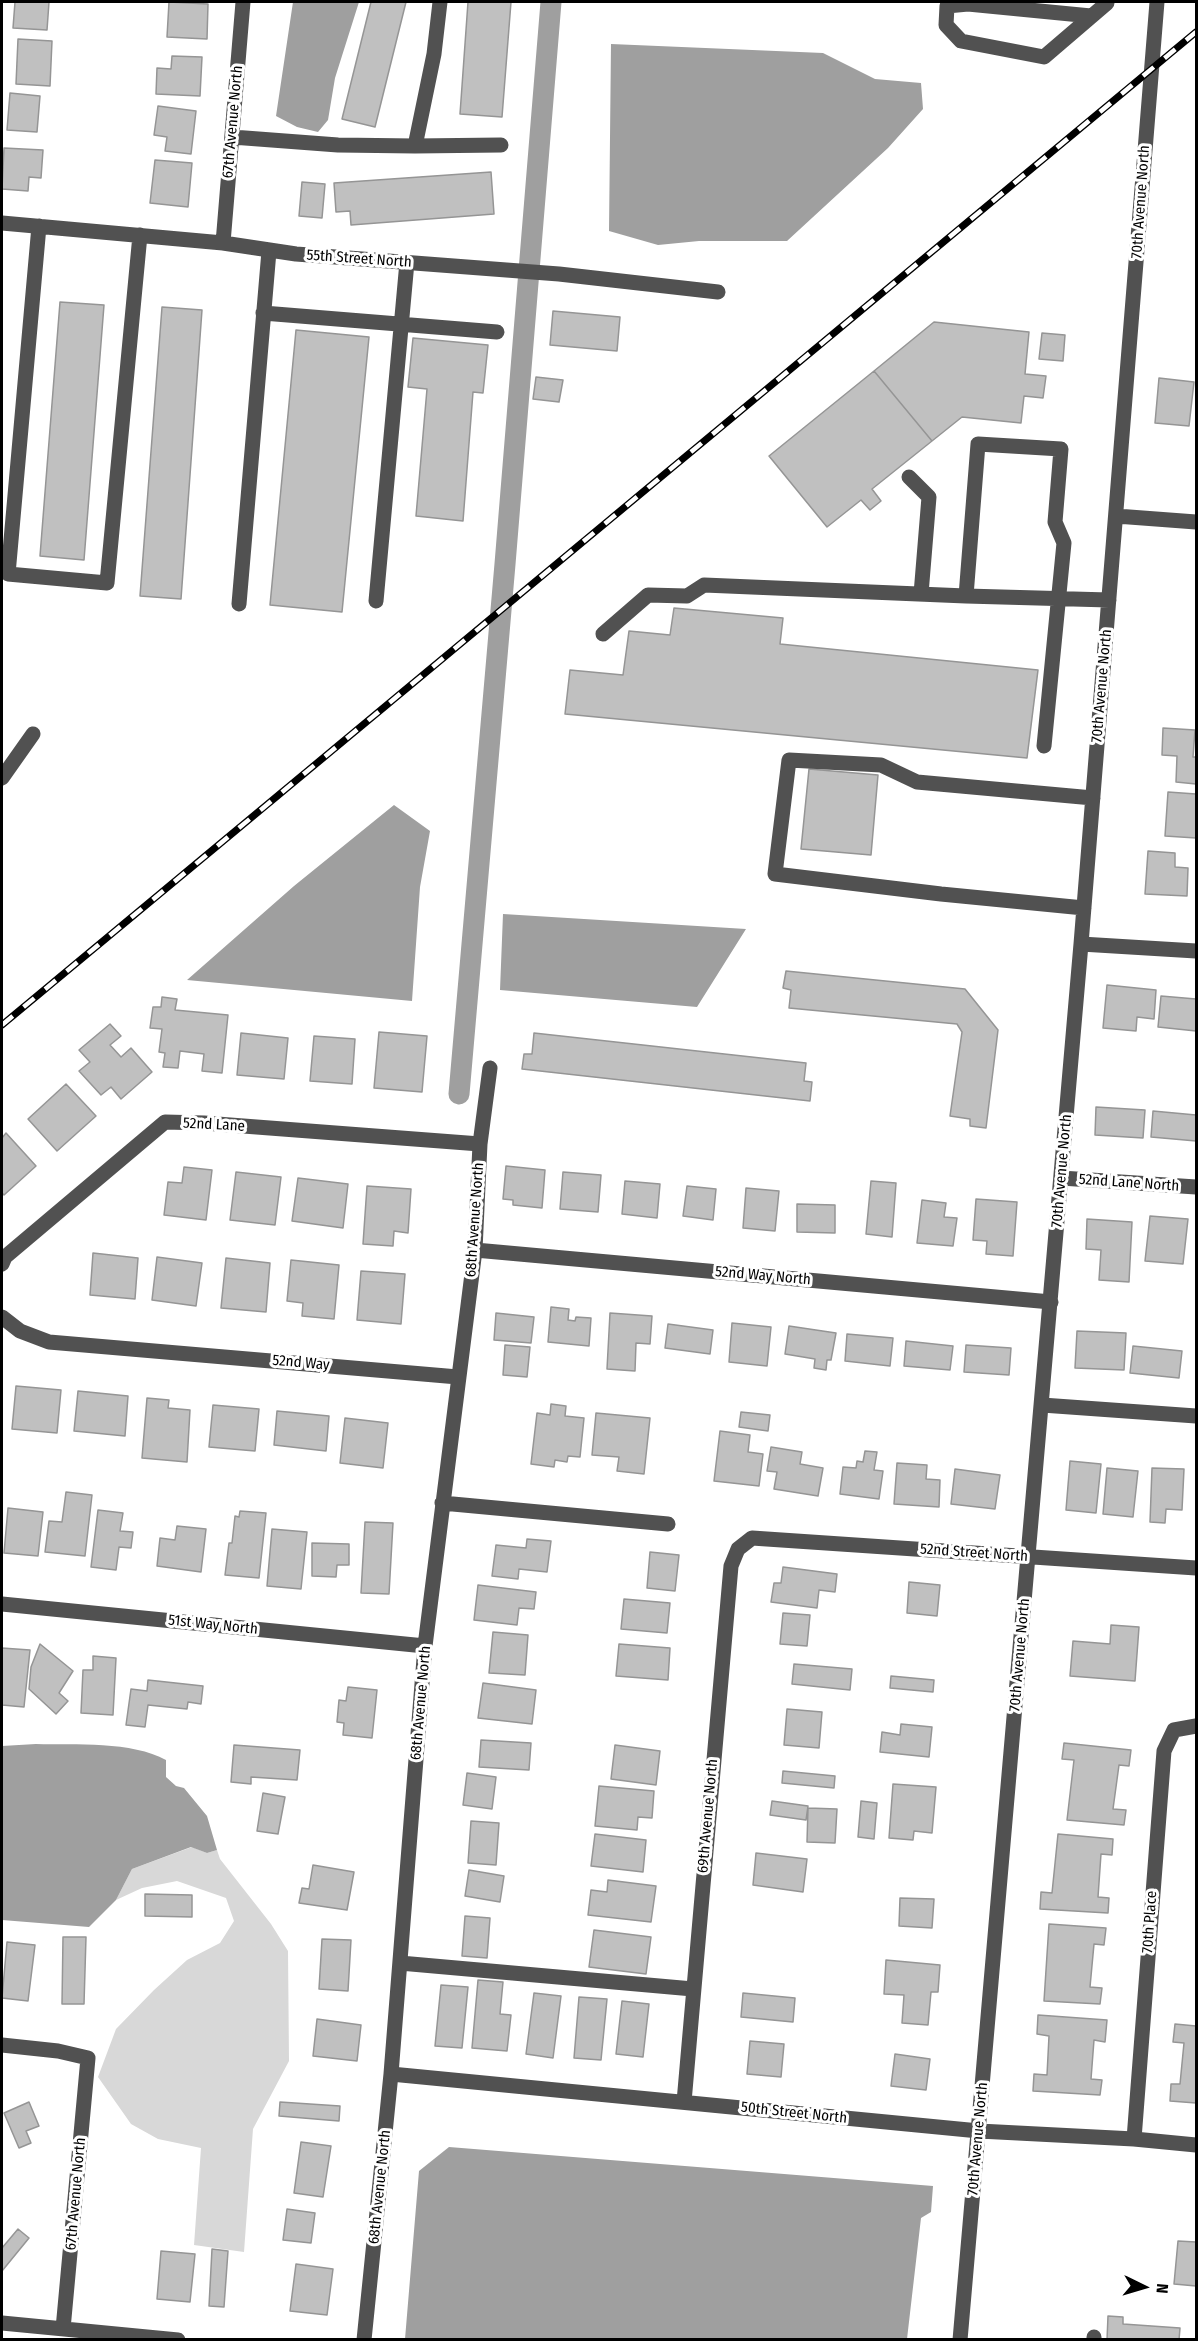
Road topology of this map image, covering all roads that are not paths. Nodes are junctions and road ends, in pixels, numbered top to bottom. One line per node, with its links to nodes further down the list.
1 (243, 2): 6 (street, 67th Avenue North)
2 (440, 2): 8 (street)
3 (1107, 2): 5 (street)
4 (1157, 2): 20 (street, 70th Avenue North)
5 (1091, 16): 5 (street)
6 (232, 137): 8 (street); 12 (street, 67th Avenue North)
7 (501, 145): 8 (street)
8 (415, 146)
9 (2, 223): 10 (street, 55th Street North)
10 (39, 226): 11 (street, 55th Street North); 11 (street)
11 (140, 235): 12 (street, 55th Street North)
12 (223, 243): 13 (street, 55th Street North)
13 (268, 251): 14 (street, 55th Street North); 16 (street)
14 (407, 262): 15 (street, 55th Street North); 17 (street)
15 (718, 292)
16 (263, 313): 17 (street); 27 (street)
17 (402, 323): 18 (street); 26 (street)
18 (497, 332)
19 (909, 477): 22 (street)
20 (1116, 516): 21 (street); 25 (street, 70th Avenue North)
21 (1197, 522)
22 (921, 594): 23 (street); 28 (street)
23 (966, 596): 24 (street); 24 (street)
24 (1059, 599): 25 (street); 30 (street)
25 (1109, 600): 32 (street, 70th Avenue North)
26 (376, 601)
27 (239, 604)
28 (603, 634)
29 (33, 734): 31 (street)
30 (1044, 746)
31 (2, 778)
32 (1093, 798): 33 (street, 70th Avenue North); 33 (street)
33 (1084, 908): 34 (street, 70th Avenue North)
34 (1082, 944): 35 (street); 38 (street, 70th Avenue North)
35 (1197, 951)
36 (490, 1068): 37 (street, 68th Avenue North)
37 (480, 1144): 40 (street, 68th Avenue North); 41 (street, 52nd Lane)
38 (1061, 1178): 39 (street, 52nd Lane North); 42 (street, 70th Avenue North)
39 (1197, 1187)
40 (476, 1250): 42 (street, 52nd Way North); 44 (street, 68th Avenue North)
41 (2, 1264)
42 (1051, 1302): 45 (street, 70th Avenue North)
43 (2, 1317): 44 (street, 52nd Way)
44 (458, 1377): 47 (street, 68th Avenue North)
45 (1042, 1405): 46 (street); 50 (street, 70th Avenue North)
46 (1197, 1416)
47 (442, 1503): 48 (street); 53 (street, 68th Avenue North)
48 (668, 1524)
49 (752, 1538): 50 (street, 52nd Street North); 56 (street, 69th Avenue North)
50 (1029, 1557): 51 (street, 52nd Street North); 60 (street, 70th Avenue North)
51 (1197, 1568)
52 (2, 1604): 53 (street, 51st Way North)
53 (425, 1646): 55 (street, 68th Avenue North)
54 (1197, 1726): 61 (street, 70th Place)
55 (400, 1963): 56 (street); 58 (street, 68th Avenue North)
56 (693, 1989): 59 (street, 69th Avenue North)
57 (2, 2045): 64 (street, 67th Avenue North)
58 (391, 2074): 59 (street, 50th Street North); 66 (street, 68th Avenue North)
59 (684, 2102): 60 (street, 50th Street North)
60 (979, 2131): 61 (street, 50th Street North); 67 (street, 70th Avenue North)
61 (1134, 2139): 62 (street, 50th Street North)
62 (1197, 2145)
63 (2, 2324): 64 (street)
64 (63, 2329): 65 (street)
65 (178, 2340)
66 (364, 2340)
67 (960, 2340)

